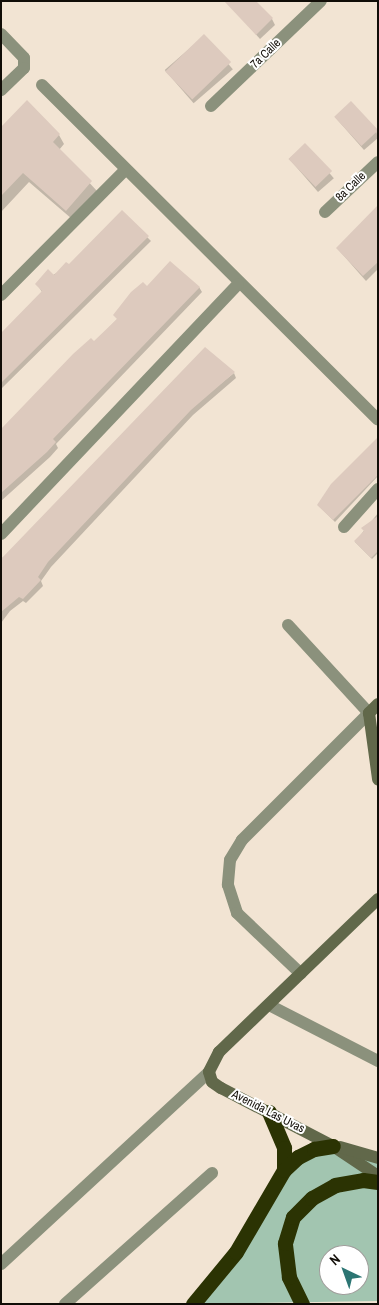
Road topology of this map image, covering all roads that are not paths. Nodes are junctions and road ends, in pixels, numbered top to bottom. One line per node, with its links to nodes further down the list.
1 (321, 1): 5 (street, 7a Calle)
2 (1, 34): 4 (street)
3 (42, 85): 7 (street)
4 (1, 90)
5 (211, 106)
6 (378, 162): 8 (street, 8a Calle)
7 (125, 170): 9 (street); 10 (street)
8 (325, 212)
9 (238, 284): 11 (street); 14 (street)
10 (1, 295)
11 (378, 420)
12 (378, 489): 13 (street)
13 (344, 527)
14 (1, 534)
15 (288, 625): 16 (street)
16 (373, 708): 17 (street); 19 (street)
17 (378, 779)
18 (377, 901): 19 (street)
19 (301, 974): 20 (street)
20 (269, 1005): 21 (street); 22 (street)
21 (378, 1061)
22 (209, 1072): 23 (street, Avenida Las Uvas); 30 (street)
23 (269, 1112): 24 (street, Avenida Las Uvas); 26 (highway)
24 (333, 1146): 25 (street, Avenida Las Uvas); 26 (highway); 28 (street, Avenida Las Uvas)
25 (378, 1158)
26 (284, 1170): 32 (highway)
27 (212, 1174): 31 (street)
28 (378, 1176)
29 (378, 1182): 33 (highway)
30 (1, 1264)
31 (65, 1304)
32 (193, 1304)
33 (302, 1304)

